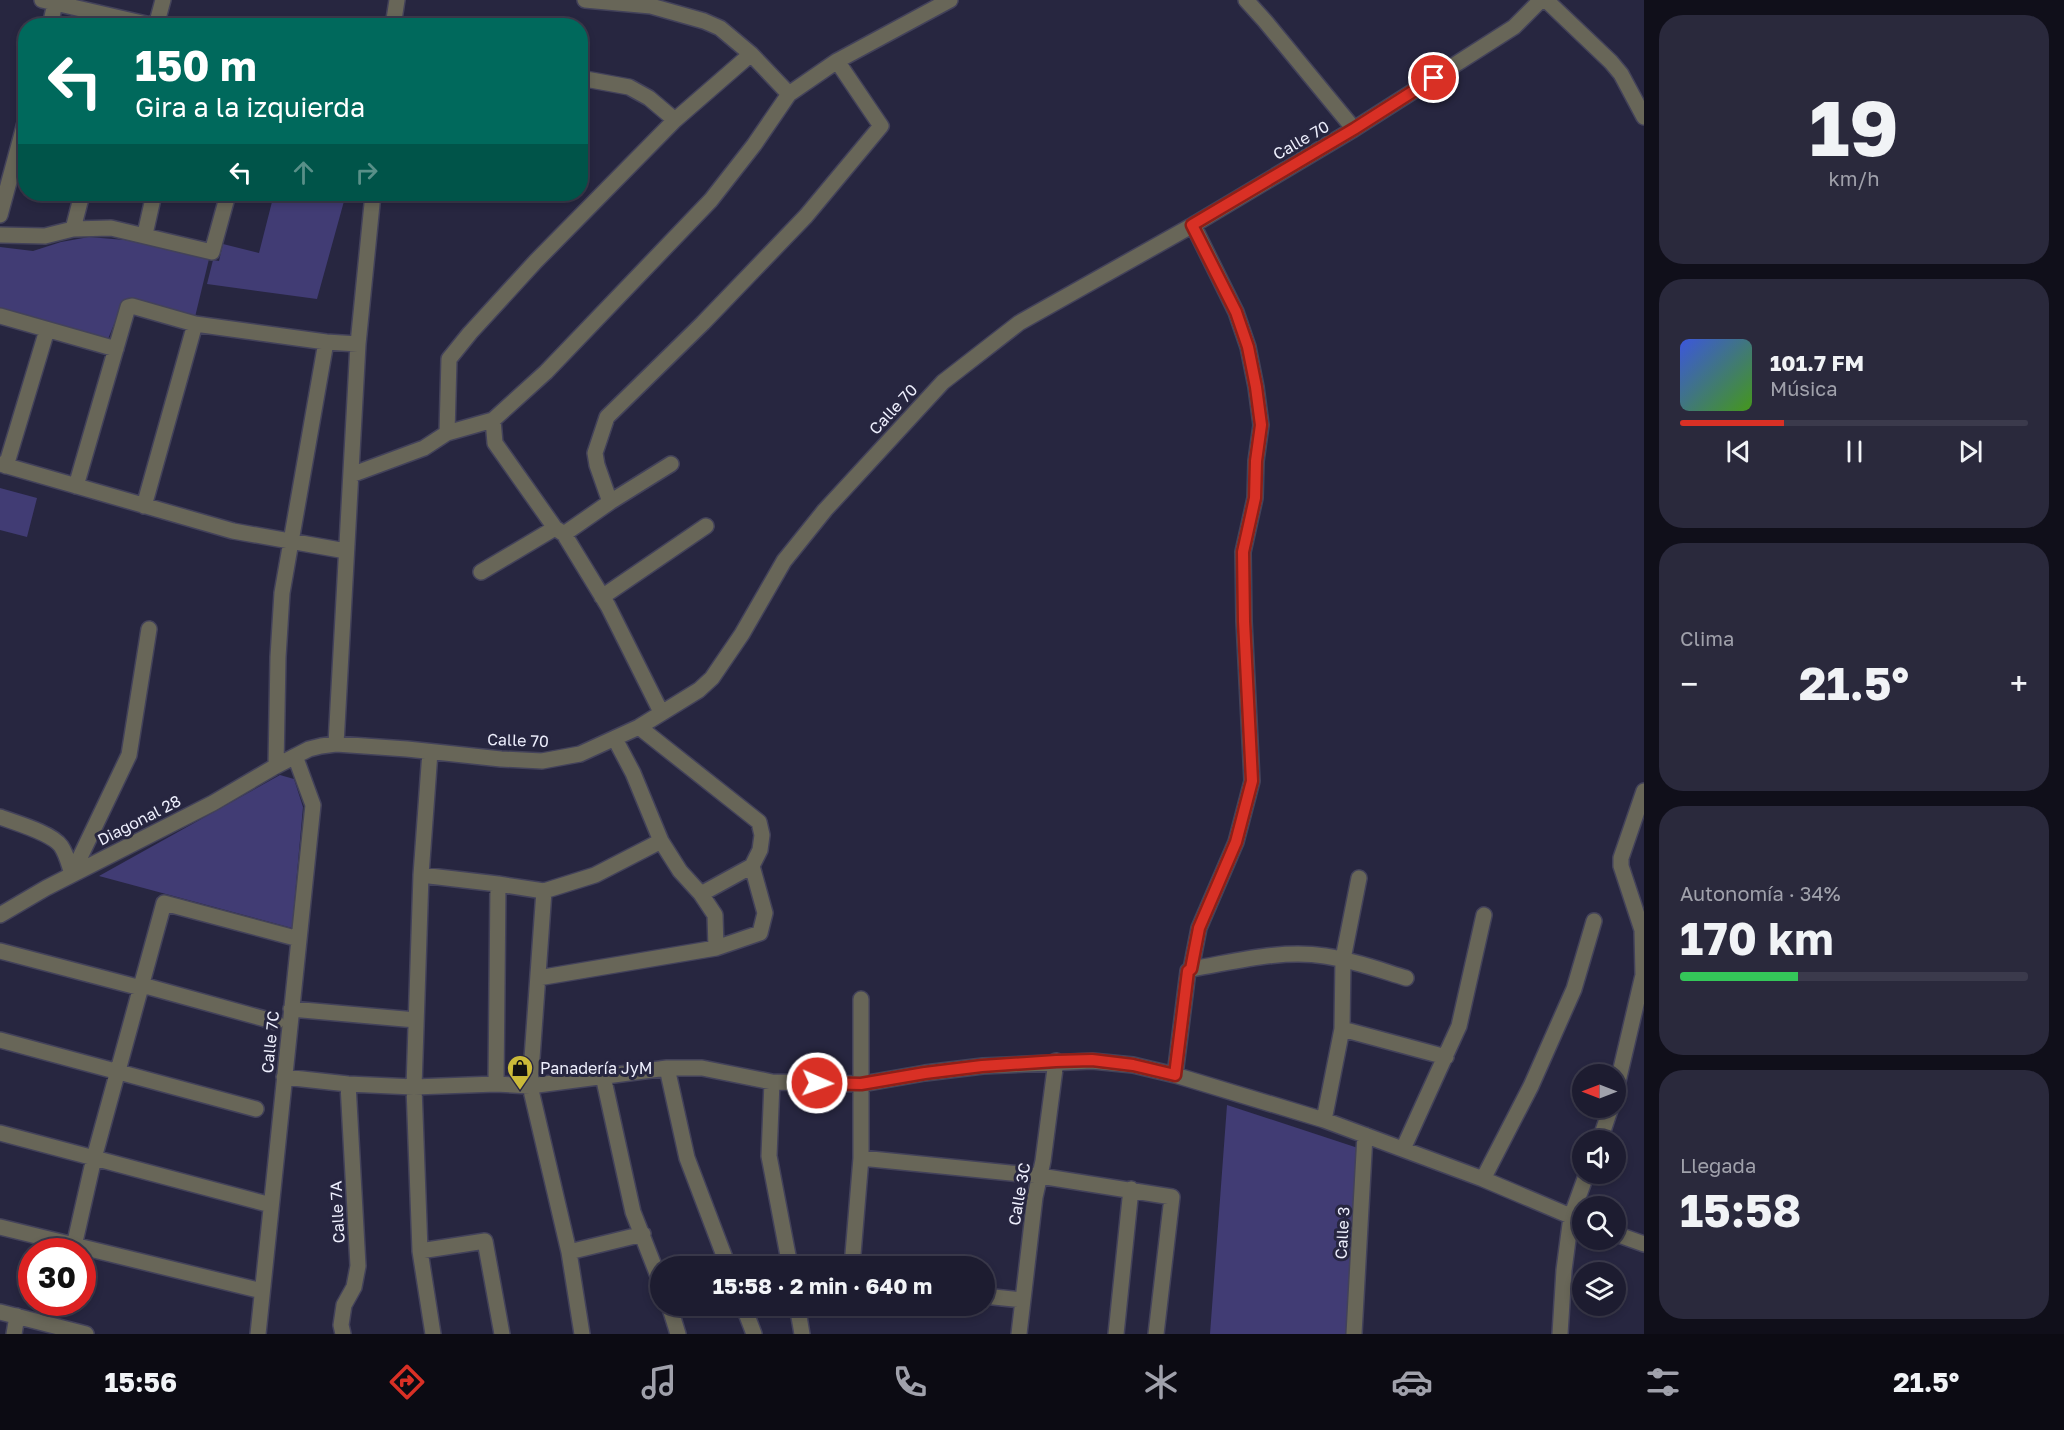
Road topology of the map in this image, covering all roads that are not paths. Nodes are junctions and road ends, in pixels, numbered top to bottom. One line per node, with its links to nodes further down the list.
1 (162, 0): 12 (street)
2 (585, 0): 9 (street)
3 (950, 0): 15 (street)
4 (1246, 0): 20 (street)
5 (1541, 0): 20 (street, Calle 70)
6 (1546, 0): 18 (street)
7 (394, 1): 13 (street)
8 (49, 2): 10 (street); 11 (street)
9 (650, 3): 14 (street)
10 (50, 18)
11 (113, 18)
12 (158, 18)
13 (393, 18)
14 (751, 54): 17 (street); 19 (street)
15 (837, 61): 17 (street); 43 (street)
16 (588, 79): 19 (street)
17 (789, 94): 37 (street)
18 (1644, 117)
19 (675, 120): 38 (street)
20 (1354, 129): 27 (street, Calle 70)
21 (18, 149): 26 (street)
22 (80, 201): 28 (street)
23 (152, 201): 29 (street)
24 (226, 201): 29 (street)
25 (372, 201): 35 (street)
26 (0, 215)
27 (1192, 225): 52 (street, Calle 70); 76 (street)
28 (74, 229): 29 (street); 30 (street)
29 (145, 234)
30 (0, 235)
31 (0, 316): 33 (street)
32 (195, 324): 34 (street); 36 (street); 44 (street)
33 (47, 330): 36 (street); 40 (street)
34 (326, 342): 35 (street); 47 (street)
35 (358, 344): 41 (street)
36 (116, 348): 42 (street)
37 (493, 420): 38 (street); 46 (street)
38 (447, 433): 41 (street)
39 (671, 464): 43 (street)
40 (3, 465): 42 (street)
41 (351, 475): 48 (street)
42 (76, 486): 44 (street)
43 (610, 502): 46 (street)
44 (144, 506): 47 (street)
45 (706, 526): 50 (street)
46 (560, 531): 49 (street); 50 (street)
47 (291, 542): 48 (street); 58 (street)
48 (346, 551): 55 (street)
49 (481, 572)
50 (602, 597): 52 (street)
51 (149, 629): 63 (street)
52 (661, 712): 53 (street, Calle 70)
53 (639, 727): 54 (street, Calle 70); 62 (street)
54 (615, 739): 56 (street, Calle 70); 61 (street)
55 (336, 744): 56 (street, Calle 70); 57 (street, Calle 70)
56 (430, 752): 64 (street)
57 (295, 756): 58 (street, Diagonal 28); 72 (street, Calle 7C)
58 (276, 766): 63 (street, Diagonal 28)
59 (1644, 791): 77 (street)
60 (0, 817): 63 (street)
61 (661, 841): 67 (street); 68 (street)
62 (752, 866): 68 (street); 73 (street)
63 (72, 874): 69 (street, Diagonal 28)
64 (421, 876): 66 (street); 83 (street)
65 (1359, 878): 75 (street)
66 (498, 884): 67 (street); 97 (street)
67 (544, 891): 78 (street)
68 (701, 894): 73 (street)
69 (0, 915)
70 (1484, 915): 87 (street)
71 (1594, 921): 109 (street)
72 (299, 939): 80 (street); 82 (street, Calle 7C)
73 (716, 948): 78 (street)
74 (0, 951): 80 (street)
75 (1343, 959): 76 (street); 79 (street); 85 (street)
76 (1191, 969): 92 (street)
77 (1644, 975): 89 (street)
78 (538, 978): 100 (street)
79 (1406, 978)
80 (142, 987): 84 (street); 91 (street)
81 (861, 999): 98 (street)
82 (291, 1010): 83 (street); 94 (street, Calle 7C)
83 (416, 1020): 99 (street)
84 (276, 1022)
85 (1342, 1029): 87 (street); 102 (street)
86 (0, 1040): 91 (street)
87 (1446, 1057): 105 (street)
88 (1056, 1061): 92 (street); 98 (street); 108 (street, Calle 3C)
89 (1622, 1064)
90 (667, 1068): 93 (street); 95 (street); 124 (street)
91 (119, 1072): 101 (street); 106 (street)
92 (1175, 1075): 102 (street)
93 (603, 1076): 100 (street); 114 (street)
94 (284, 1077): 96 (street); 111 (street, Calle 7C)
95 (772, 1082): 98 (street); 125 (street)
96 (348, 1084): 99 (street); 138 (street, Calle 7A)
97 (496, 1084): 99 (street); 100 (street)
98 (861, 1084): 107 (street)
99 (414, 1086): 121 (street)
100 (530, 1086): 122 (street)
101 (256, 1109)
102 (1324, 1120): 104 (street)
103 (0, 1133): 106 (street)
104 (1365, 1135): 105 (street); 148 (street, Calle 3)
105 (1403, 1149): 109 (street)
106 (94, 1158): 111 (street); 117 (street)
107 (861, 1158): 108 (street); 126 (street)
108 (1040, 1176): 110 (street); 129 (street, Calle 3C)
109 (1483, 1179): 112 (street)
110 (1131, 1189): 146 (street); 147 (street)
111 (271, 1205): 127 (street, Calle 7C)
112 (1572, 1217)
113 (0, 1227): 116 (street)
114 (643, 1234): 122 (street); 123 (street)
115 (1626, 1237): 119 (street)
116 (43, 1238)
117 (76, 1238)
118 (1572, 1239): 149 (street)
119 (1643, 1242)
120 (96, 1251): 127 (street)
121 (420, 1251): 139 (street); 140 (street)
122 (569, 1252): 141 (street)
123 (651, 1256)
124 (724, 1256)
125 (788, 1256)
126 (853, 1256)
127 (262, 1291): 137 (street, Calle 7C)
128 (995, 1297): 129 (street)
129 (1022, 1300): 145 (street, Calle 3C)
130 (0, 1312): 131 (street)
131 (17, 1316): 135 (street); 136 (street)
132 (672, 1316): 142 (street)
133 (747, 1316): 143 (street)
134 (799, 1316): 144 (street)
135 (14, 1334)
136 (86, 1334)
137 (258, 1334)
138 (343, 1334)
139 (433, 1334)
140 (502, 1334)
141 (582, 1334)
142 (678, 1334)
143 (754, 1334)
144 (802, 1334)
145 (1019, 1334)
146 (1116, 1334)
147 (1156, 1334)
148 (1354, 1334)
149 (1560, 1334)

